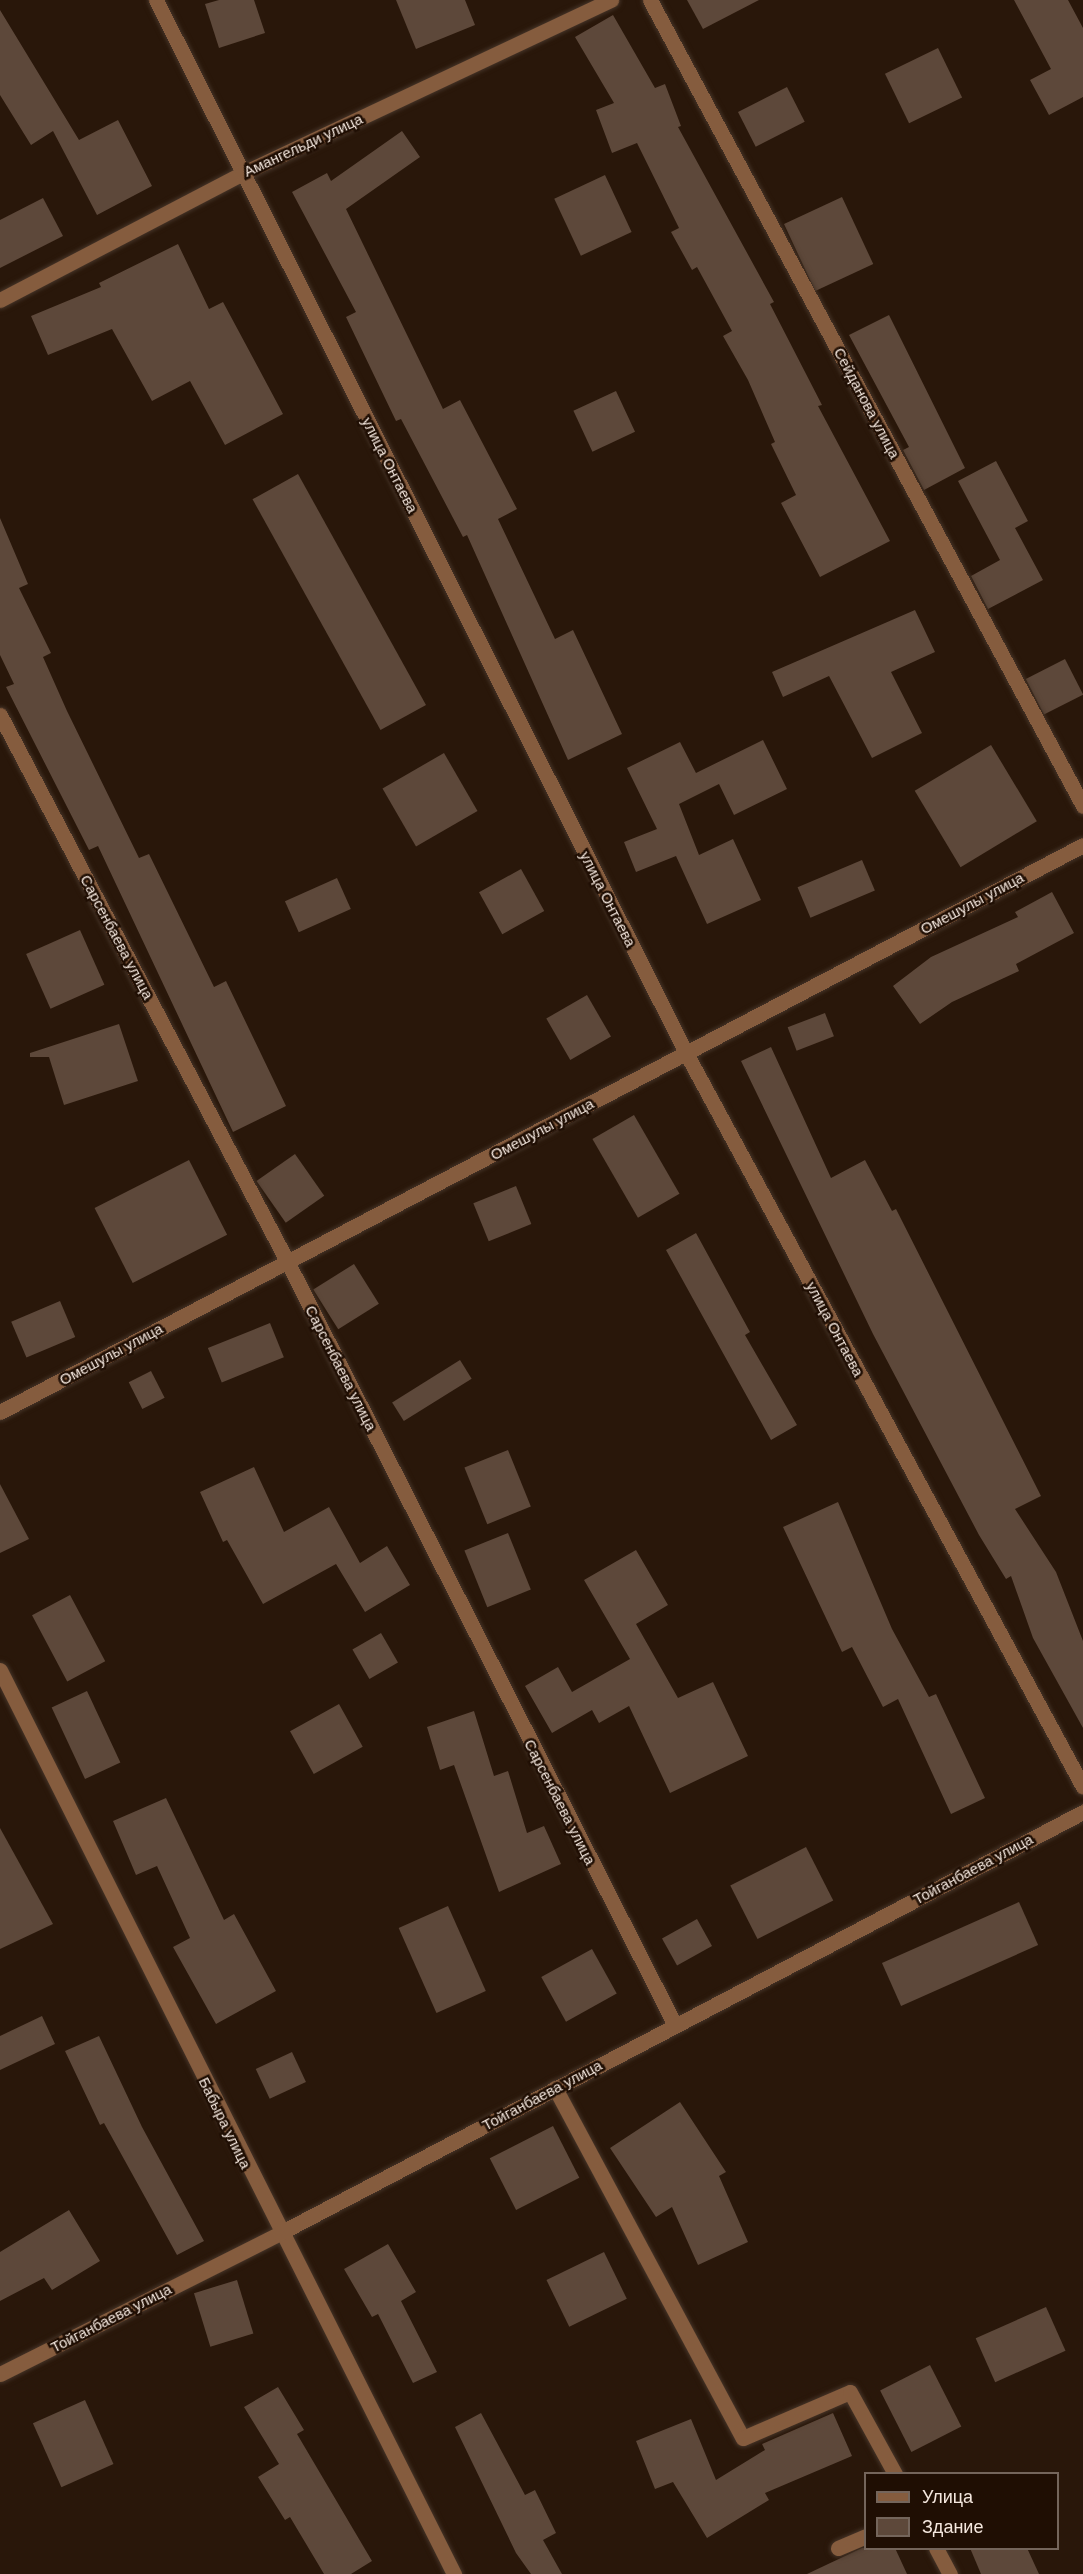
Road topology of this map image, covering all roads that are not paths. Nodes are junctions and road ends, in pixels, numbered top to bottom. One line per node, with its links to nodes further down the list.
1 (156, 0): 4 (street, улица Онтаева)
2 (611, 0): 4 (street, Амангельди улица)
3 (650, 0): 7 (street, Сейданова улица)
4 (243, 173): 5 (street, Амангельди улица); 9 (street, улица Онтаева)
5 (0, 300)
6 (0, 715): 10 (street, Сарсенбаева улица)
7 (1083, 806)
8 (1083, 845): 9 (street, Омешулы улица)
9 (686, 1053): 10 (street, Омешулы улица); 13 (street, улица Онтаева)
10 (287, 1262): 11 (street, Омешулы улица); 15 (street, Сарсенбаева улица)
11 (0, 1412)
12 (0, 1670): 17 (street, Бабыра улица)
13 (1083, 1787)
14 (1083, 1812): 15 (street, Тойганбаева улица)
15 (675, 2025): 16 (street, Тойганбаева улица)
16 (555, 2088): 17 (street, Тойганбаева улица); 19 (street)
17 (280, 2233): 18 (street, Тойганбаева улица); 23 (street, Бабыра улица)
18 (0, 2374)
19 (894, 2472)
20 (864, 2537): 21 (street)
21 (838, 2548)
22 (937, 2550): 24 (street)
23 (454, 2574)
24 (950, 2574)

